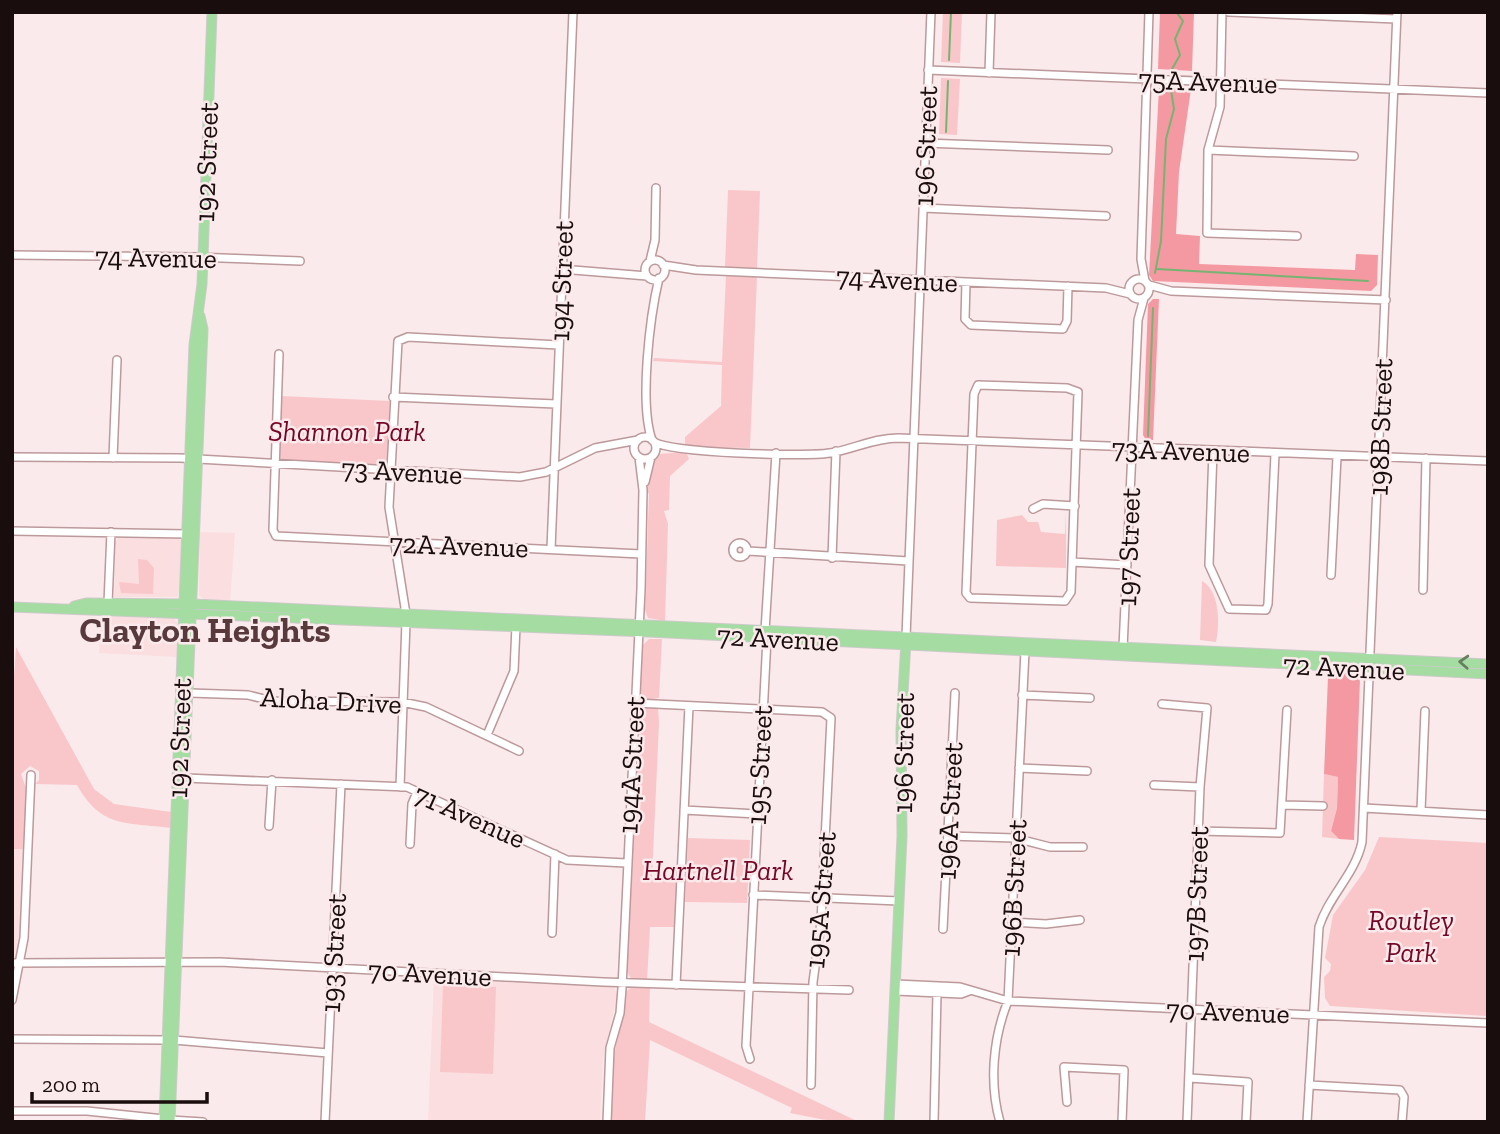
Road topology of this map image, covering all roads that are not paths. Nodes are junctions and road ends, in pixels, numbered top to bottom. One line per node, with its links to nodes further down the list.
1 (212, 12): 25 (main road, 192 Street)
2 (573, 12): 28 (street, 194 Street)
3 (931, 12): 9 (street, 196 Street)
4 (991, 12): 10 (street)
5 (1149, 12): 11 (street)
6 (1223, 12): 12 (street)
7 (1228, 12): 8 (street)
8 (1396, 16): 13 (street, 198B Street)
9 (928, 69): 10 (street, 75A Avenue); 15 (street, 196 Street)
10 (989, 73): 11 (street, 75A Avenue)
11 (1147, 78): 12 (street, 75A Avenue); 26 (street)
12 (1221, 81): 13 (street, 75A Avenue); 17 (street)
13 (1394, 89): 14 (street, 75A Avenue); 40 (street, 198B Street)
14 (1488, 93)
15 (925, 143): 16 (street); 20 (street, 196 Street)
16 (1108, 149)
17 (1209, 150): 18 (street); 22 (street)
18 (1354, 156)
19 (656, 188): 23 (street)
20 (923, 208): 21 (street); 31 (street, 196 Street)
21 (1106, 216)
22 (1297, 236)
23 (655, 240): 29 (street); 30 (street)
24 (12, 255): 25 (street, 74 Avenue)
25 (203, 258): 27 (street, 74 Avenue); 68 (main road, 192 Street)
26 (1141, 259): 33 (street); 34 (street)
27 (300, 261)
28 (561, 269): 30 (street); 43 (street, 194 Street)
29 (661, 270): 30 (street); 30 (street); 31 (street, 74 Avenue); 41 (street)
30 (648, 271): 41 (street)
31 (921, 280): 32 (street, 74 Avenue); 49 (street, 196 Street)
32 (966, 282): 35 (street, 74 Avenue); 35 (street)
33 (1133, 282): 34 (street, 74 Avenue); 36 (street, 74 Avenue); 38 (street, 197 Street)
34 (1147, 283): 37 (street); 39 (street, 197 Street)
35 (1068, 286): 36 (street, 74 Avenue)
36 (1106, 288): 38 (street, 74 Avenue)
37 (1171, 290): 39 (street); 40 (street)
38 (1132, 296): 39 (street, 74 Avenue); 42 (street, 197 Street)
39 (1146, 297): 42 (street, 197 Street)
40 (1386, 300): 66 (street, 198B Street)
41 (653, 303): 48 (street)
42 (1138, 320): 55 (street, 197 Street)
43 (558, 345): 46 (street); 47 (street, 194 Street)
44 (279, 354): 70 (street)
45 (117, 360): 65 (street)
46 (393, 397): 47 (street); 72 (street)
47 (556, 404): 71 (street, 194 Street)
48 (647, 413): 50 (street); 51 (street)
49 (914, 439): 52 (street, 73A Avenue); 58 (street, 73A Avenue); 85 (street, 196 Street)
50 (639, 440): 51 (street, 73 Avenue); 53 (street, 73 Avenue); 61 (street, 194A Street)
51 (653, 441): 56 (street); 62 (street, 194A Street)
52 (972, 441): 54 (street, 73A Avenue); 54 (street); 86 (street)
53 (619, 445): 61 (street); 71 (street, 73 Avenue)
54 (1077, 446): 55 (street, 73A Avenue); 74 (street)
55 (1132, 446): 57 (street, 73A Avenue); 87 (street, 197 Street)
56 (685, 450): 59 (street); 62 (street)
57 (1213, 451): 60 (street, 73A Avenue); 60 (street)
58 (836, 452): 59 (street); 84 (street)
59 (776, 453): 82 (street, 195 Street)
60 (1275, 454): 64 (street, 73A Avenue)
61 (638, 455): 62 (street); 73 (street, 194A Street)
62 (652, 456): 73 (street, 194A Street)
63 (12, 457): 65 (street, 73 Avenue)
64 (1337, 457): 66 (street, 73A Avenue); 88 (street)
65 (113, 458): 68 (street, 73 Avenue)
66 (1379, 458): 67 (street, 73A Avenue); 103 (street, 198B Street)
67 (1426, 458): 69 (street, 73A Avenue); 89 (street)
68 (194, 459): 70 (street, 73 Avenue); 78 (main road, 192 Street); 93 (main road, 192 Street)
69 (1488, 461)
70 (276, 464): 72 (street, 73 Avenue); 79 (street, 72A Avenue)
71 (554, 467): 72 (street, 73 Avenue); 80 (street, 194 Street)
72 (390, 471): 79 (street)
73 (643, 490): 83 (street, 194A Street)
74 (1075, 506): 75 (street); 86 (street)
75 (1033, 509)
76 (12, 531): 77 (street)
77 (111, 532): 78 (street); 90 (street)
78 (187, 534): 93 (main road, 192 Street)
79 (395, 543): 80 (street, 72A Avenue); 94 (street)
80 (551, 549): 83 (street, 72A Avenue)
81 (748, 551): 82 (street)
82 (772, 552): 84 (street); 97 (street, 195 Street)
83 (641, 554): 96 (street, 194A Street)
84 (832, 558): 85 (street)
85 (908, 561): 98 (street, 196 Street)
86 (1072, 562): 87 (street)
87 (1127, 565): 100 (street, 197 Street)
88 (1332, 575)
89 (1423, 590)
90 (108, 603): 92 (main road, 72 Avenue); 93 (main road, 72 Avenue)
91 (12, 607): 92 (main road, 72 Avenue)
92 (68, 607): 93 (main road, 72 Avenue)
93 (188, 609): 94 (main road, 72 Avenue); 94 (main road, 72 Avenue); 106 (main road, 192 Street); 152 (main road, 192 Street)
94 (406, 618): 95 (main road, 72 Avenue); 96 (main road, 72 Avenue); 110 (street)
95 (516, 626): 96 (main road, 72 Avenue); 117 (street)
96 (638, 629): 97 (main road, 72 Avenue); 111 (street, 194A Street)
97 (766, 635): 98 (main road, 72 Avenue); 98 (main road, 72 Avenue); 114 (street, 195 Street)
98 (906, 641): 99 (main road, 72 Avenue); 101 (main road, 72 Avenue); 146 (main road, 196 Street)
99 (1083, 646): 100 (main road, 72 Avenue); 101 (main road)
100 (1123, 648): 102 (main road); 103 (main road, 72 Avenue)
101 (1025, 651): 102 (main road, 72 Avenue); 108 (street, 196B Street)
102 (1075, 654): 103 (main road, 72 Avenue)
103 (1370, 662): 104 (main road, 72 Avenue, one-way to 103); 105 (main road, 72 Avenue); 131 (street, 198B Street)
104 (1488, 664)
105 (1488, 674)
106 (190, 693): 110 (street, Aloha Drive); 122 (main road, 192 Street)
107 (955, 693): 138 (street, 196A Street)
108 (1022, 695): 109 (street); 119 (street, 196B Street)
109 (1090, 698)
110 (402, 702): 117 (street, Aloha Drive); 126 (street)
111 (635, 704): 113 (street); 143 (street, 194A Street)
112 (1162, 704): 127 (street, 197B Street)
113 (690, 706): 114 (street); 132 (street)
114 (761, 710): 134 (street, 195 Street); 145 (street, 195A Street)
115 (1287, 710): 129 (street)
116 (1425, 711): 133 (street)
117 (487, 736): 118 (street, Aloha Drive)
118 (519, 751)
119 (1019, 768): 120 (street); 139 (street, 196B Street)
120 (1087, 771)
121 (31, 775): 151 (street)
122 (185, 778): 123 (street, 71 Avenue); 152 (main road, 192 Street)
123 (272, 780): 124 (street, 71 Avenue); 136 (street)
124 (341, 784): 126 (street, 71 Avenue); 153 (street, 193 Street)
125 (1154, 785): 127 (street)
126 (400, 787): 128 (street, 71 Avenue)
127 (1200, 787): 137 (street, 197B Street)
128 (417, 792): 140 (street); 142 (street, 71 Avenue)
129 (1283, 805): 130 (street); 137 (street)
130 (1323, 806)
131 (1364, 808): 133 (street); 165 (street, 198B Street)
132 (684, 810): 134 (street); 155 (street)
133 (1421, 811): 135 (street)
134 (757, 814): 144 (street, 195 Street)
135 (1488, 815)
136 (269, 827)
137 (1198, 831): 164 (street, 197B Street)
138 (948, 836): 139 (street); 149 (street, 196A Street)
139 (1016, 838): 141 (street); 148 (street, 196B Street)
140 (410, 844)
141 (1083, 847)
142 (555, 854): 143 (street, 71 Avenue); 150 (street)
143 (626, 863): 154 (street, 194A Street)
144 (753, 895): 145 (street); 156 (street, 195 Street)
145 (822, 898): 146 (street); 158 (street, 195A Street)
146 (900, 901): 157 (main road, 196 Street)
147 (1080, 920): 148 (street)
148 (1012, 922): 163 (street, 196B Street)
149 (943, 929)
150 (552, 933)
151 (16, 963): 152 (street, 70 Avenue); 162 (street)
152 (174, 963): 153 (street, 70 Avenue); 168 (main road, 192 Street)
153 (333, 968): 154 (street, 70 Avenue); 169 (street, 193 Street)
154 (623, 982): 155 (street, 70 Avenue); 180 (street, 194A Street)
155 (676, 985): 156 (street, 70 Avenue)
156 (749, 986): 158 (street, 70 Avenue); 170 (street, 195 Street)
157 (896, 987): 160 (street, 70 Avenue); 161 (street, 70 Avenue); 181 (main road, 196 Street)
158 (812, 988): 159 (street, 70 Avenue); 172 (street, 195A Street)
159 (849, 990)
160 (969, 991): 161 (street, 70 Avenue); 163 (street, 70 Avenue)
161 (936, 993): 177 (street)
162 (12, 1000)
163 (1008, 1001): 164 (street, 70 Avenue); 182 (street, 196B Street)
164 (1192, 1009): 165 (street, 70 Avenue); 171 (street, 197B Street)
165 (1313, 1014): 166 (street, 70 Avenue); 173 (street, 198B Street)
166 (1488, 1023)
167 (12, 1038): 168 (street)
168 (171, 1040): 169 (street); 176 (main road, 192 Street); 176 (main road, 192 Street)
169 (328, 1053): 179 (street, 193 Street)
170 (750, 1059)
171 (1190, 1077): 184 (street, 197B Street); 185 (street)
172 (811, 1085)
173 (1309, 1085): 186 (street, 198B Street); 187 (street)
174 (1067, 1102): 183 (street)
175 (12, 1111): 176 (street)
176 (167, 1121): 178 (street)
177 (933, 1121)
178 (203, 1122)
179 (324, 1122)
180 (607, 1122)
181 (888, 1122)
182 (1000, 1122)
183 (1122, 1122)
184 (1187, 1122)
185 (1246, 1122)
186 (1307, 1122)
187 (1402, 1122)

